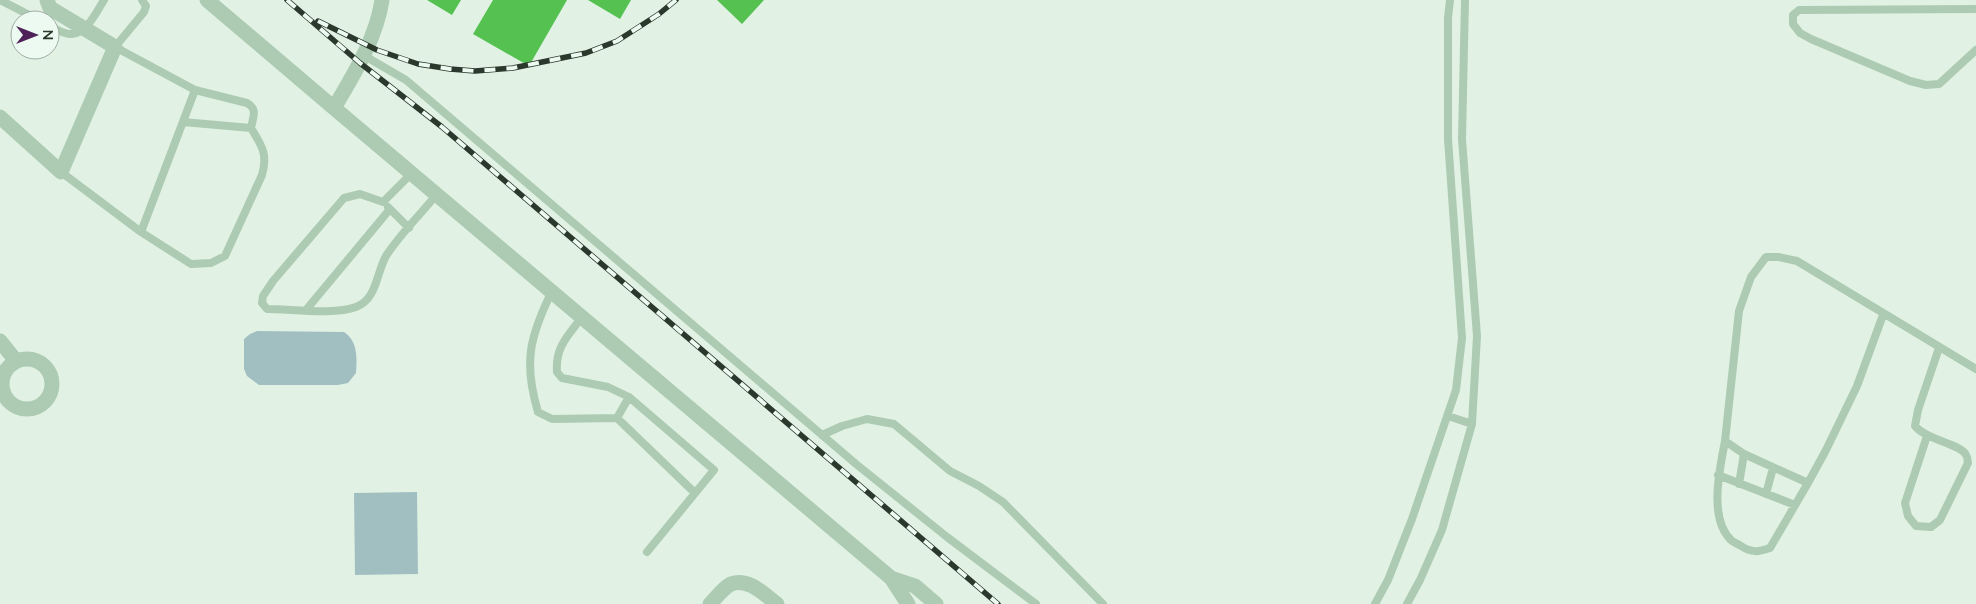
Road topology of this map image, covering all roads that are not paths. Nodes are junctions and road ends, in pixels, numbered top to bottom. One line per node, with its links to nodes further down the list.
1 (0, 0): 11 (lane)
2 (47, 0): 13 (street)
3 (104, 0): 13 (lane)
4 (142, 0): 15 (lane)
5 (207, 0): 19 (street)
6 (382, 0): 12 (street)
7 (393, 0): 12 (street)
8 (1450, 0): 40 (lane)
9 (1465, 0): 42 (lane)
10 (1976, 9): 16 (lane)
11 (20, 10)
12 (380, 16): 17 (street)
13 (84, 29): 14 (lane); 15 (street)
14 (60, 30)
15 (115, 47): 18 (lane); 23 (street)
16 (1976, 50)
17 (363, 55): 19 (street); 43 (lane)
18 (195, 90): 21 (lane); 22 (lane)
19 (334, 108): 24 (street)
20 (0, 117): 23 (street)
21 (183, 122): 22 (lane); 29 (lane)
22 (251, 128): 29 (lane)
23 (62, 172): 29 (lane)
24 (412, 172): 25 (street); 26 (lane)
25 (437, 194): 28 (lane); 30 (street)
26 (383, 202): 27 (lane); 31 (lane)
27 (390, 209): 28 (lane); 31 (lane)
28 (409, 228): 31 (lane)
29 (141, 232)
30 (552, 290): 33 (street); 41 (lane)
31 (306, 310)
32 (1883, 314): 35 (lane); 45 (lane); 49 (lane)
33 (582, 317): 38 (lane); 55 (street)
34 (0, 341): 36 (street)
35 (1940, 348): 37 (lane); 44 (lane)
36 (16, 361): 39 (street); 39 (street)
37 (1976, 370)
38 (629, 397): 41 (lane); 51 (lane)
39 (3, 401)
40 (1448, 416): 42 (lane); 62 (lane)
41 (617, 418): 51 (lane)
42 (1472, 424): 63 (lane)
43 (822, 435): 60 (lane); 61 (lane)
44 (1927, 436): 44 (lane)
45 (1725, 441): 46 (lane); 48 (lane)
46 (1744, 454): 47 (lane); 50 (lane)
47 (1773, 468): 49 (lane); 52 (lane)
48 (1718, 475): 50 (lane); 53 (lane)
49 (1808, 483): 53 (lane)
50 (1739, 484): 52 (lane)
51 (695, 493): 54 (lane)
52 (1766, 494): 53 (lane)
53 (1794, 505)
54 (647, 552)
55 (891, 578): 58 (street); 59 (street)
56 (710, 604): 57 (street)
57 (777, 604)
58 (908, 604)
59 (936, 604)
60 (1036, 604)
61 (1103, 604)
62 (1376, 604)
63 (1407, 604)

